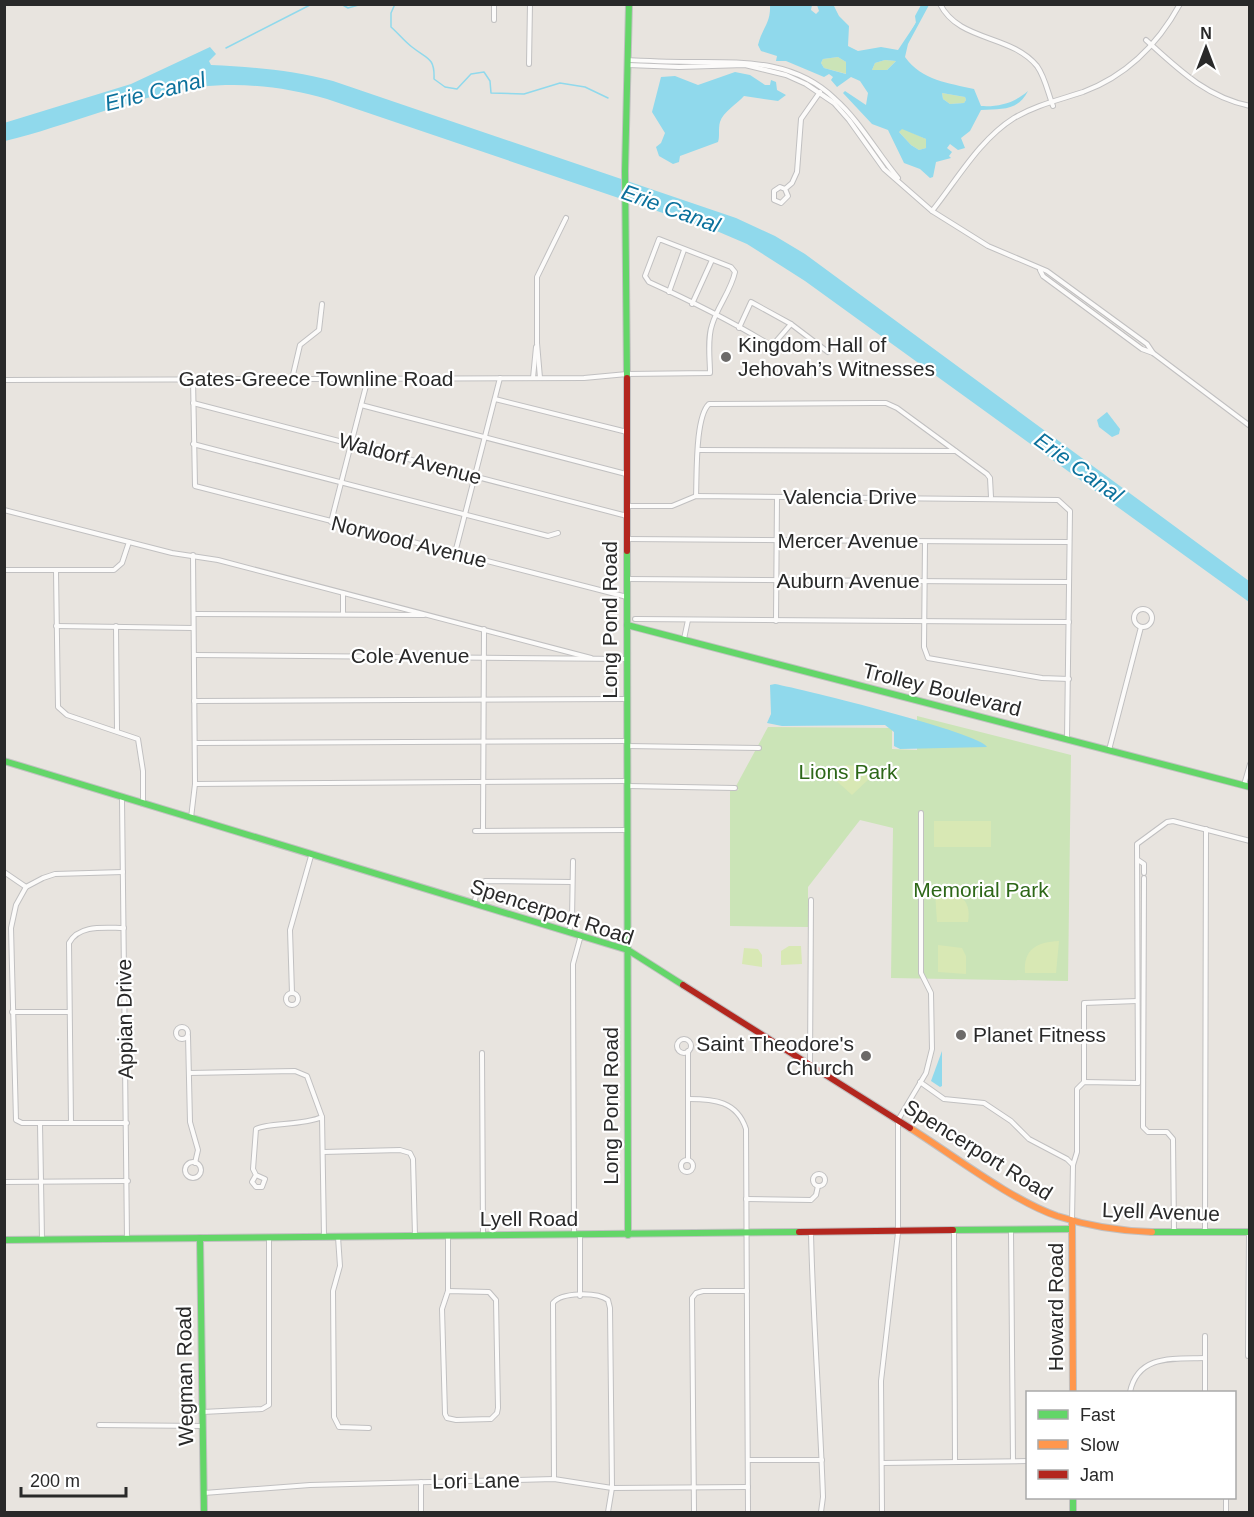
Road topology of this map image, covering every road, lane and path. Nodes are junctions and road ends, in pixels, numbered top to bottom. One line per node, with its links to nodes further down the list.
1 (494, 4): 6 (street)
2 (530, 4): 10 (street)
3 (629, 4): 9 (main road, Long Pond Road)
4 (940, 4): 12 (street)
5 (1180, 4): 8 (street)
6 (494, 20)
7 (1146, 40): 8 (street)
8 (1152, 45): 12 (street); 13 (street)
9 (628, 63): 11 (street); 27 (main road, Long Pond Road)
10 (529, 64)
11 (821, 91): 14 (street); 15 (street)
12 (1052, 104): 15 (street)
13 (1250, 106)
14 (785, 189): 14 (street)
15 (932, 211): 38 (street)
16 (566, 218): 25 (street)
17 (684, 250): 18 (street); 19 (street); 19 (street)
18 (712, 260): 21 (street); 22 (street)
19 (669, 292): 21 (street)
20 (322, 304): 28 (street)
21 (692, 304): 22 (street)
22 (716, 316): 24 (street); 27 (street, Gates-Greece Townline Road)
23 (791, 324): 24 (street); 24 (street); 26 (street)
24 (739, 328)
25 (537, 343): 31 (street); 32 (street)
26 (828, 352)
27 (627, 374): 32 (street, Gates-Greece Townline Road); 39 (main road, Long Pond Road)
28 (292, 378): 29 (street, Gates-Greece Townline Road); 33 (street, Gates-Greece Townline Road)
29 (368, 378): 30 (street, Gates-Greece Townline Road); 37 (street)
30 (500, 378): 31 (street, Gates-Greece Townline Road); 35 (street)
31 (533, 378): 32 (street, Gates-Greece Townline Road)
32 (540, 378)
33 (193, 379): 34 (street, Gates-Greece Townline Road); 36 (street)
34 (4, 380)
35 (495, 399): 39 (street); 40 (street)
36 (193, 403): 41 (street); 42 (street, Waldorf Avenue)
37 (361, 405): 40 (street); 42 (street)
38 (1250, 426)
39 (627, 432): 45 (main road, Long Pond Road)
40 (485, 437): 45 (street); 46 (street)
41 (193, 444): 47 (street); 55 (street, Norwood Avenue)
42 (351, 444): 46 (street, Waldorf Avenue); 47 (street)
43 (698, 450): 44 (street); 44 (street); 48 (street)
44 (956, 451): 50 (street)
45 (627, 474): 51 (main road, Long Pond Road)
46 (475, 476): 53 (street); 54 (street, Waldorf Avenue)
47 (342, 482): 53 (street); 55 (street)
48 (696, 496): 49 (street, Valencia Drive); 51 (street, Valencia Drive)
49 (777, 497): 50 (street, Valencia Drive); 58 (street)
50 (991, 497): 61 (street, Valencia Drive)
51 (627, 506): 54 (main road, Long Pond Road)
52 (4, 510): 59 (street)
53 (465, 514): 56 (street); 62 (street)
54 (627, 516): 57 (main road, Long Pond Road)
55 (332, 522): 62 (street, Norwood Avenue)
56 (558, 533)
57 (626, 539): 58 (street, Mercer Avenue); 66 (main road, Long Pond Road)
58 (777, 541): 60 (street, Mercer Avenue); 67 (street)
59 (129, 542): 63 (street); 65 (street)
60 (926, 542): 61 (street, Mercer Avenue); 68 (street)
61 (1069, 542): 69 (street)
62 (455, 553): 71 (street, Norwood Avenue)
63 (193, 555): 70 (street); 72 (street)
64 (4, 570): 65 (street)
65 (56, 571): 81 (street)
66 (627, 579): 67 (street, Auburn Avenue); 71 (main road, Long Pond Road)
67 (776, 581): 68 (street, Auburn Avenue); 77 (street)
68 (925, 581): 69 (street, Auburn Avenue); 78 (street)
69 (1069, 582): 79 (street)
70 (343, 593): 73 (street); 74 (street)
71 (627, 597): 80 (main road, Long Pond Road)
72 (194, 614): 73 (street); 84 (street)
73 (343, 614): 74 (street)
74 (431, 615): 85 (street)
75 (636, 619): 76 (street)
76 (688, 620): 77 (street); 86 (street)
77 (776, 621): 78 (street)
78 (925, 621): 79 (street); 91 (street)
79 (1069, 622): 91 (street)
80 (627, 625): 86 (main road, Trolley Boulevard); 90 (main road, Long Pond Road)
81 (56, 626): 82 (street); 95 (street)
82 (116, 626): 84 (street); 95 (street)
83 (1141, 627): 83 (street); 101 (street)
84 (193, 628): 87 (street)
85 (484, 629): 88 (street); 89 (street)
86 (683, 640): 96 (main road, Trolley Boulevard)
87 (194, 655): 88 (street, Cole Avenue); 94 (street)
88 (484, 656): 89 (street, Cole Avenue); 92 (street)
89 (591, 658): 90 (street, Cole Avenue)
90 (627, 659): 93 (main road, Long Pond Road)
91 (1069, 679): 96 (street)
92 (483, 699): 93 (street); 94 (street); 97 (street)
93 (627, 699): 99 (main road, Long Pond Road)
94 (194, 701): 98 (street)
95 (117, 730): 110 (street)
96 (1067, 739): 101 (main road, Trolley Boulevard)
97 (483, 741): 98 (street); 99 (street); 104 (street)
98 (195, 743): 105 (street)
99 (627, 744): 100 (street); 106 (main road, Long Pond Road)
100 (759, 748)
101 (1109, 750): 107 (main road, Trolley Boulevard)
102 (4, 761): 109 (main road, Spencerport Road)
103 (1250, 764): 107 (street)
104 (482, 783): 105 (street); 106 (street); 114 (street)
105 (195, 784): 112 (street)
106 (627, 784): 108 (street); 115 (main road, Long Pond Road)
107 (1247, 786)
108 (735, 788)
109 (122, 798): 110 (main road, Spencerport Road); 122 (street, Appian Drive)
110 (143, 805): 112 (main road, Spencerport Road)
111 (921, 813): 140 (street)
112 (191, 820): 118 (main road, Spencerport Road)
113 (1206, 829): 117 (street); 119 (street); 166 (street)
114 (483, 830): 115 (street); 116 (street)
115 (627, 830): 130 (main road, Long Pond Road)
116 (475, 831)
117 (1250, 841)
118 (311, 856): 126 (main road, Spencerport Road); 131 (street)
119 (1138, 860): 132 (street); 143 (street)
120 (573, 861): 123 (street)
121 (4, 872): 124 (street)
122 (123, 872): 124 (street); 127 (street, Appian Drive)
123 (572, 882): 126 (street); 128 (street)
124 (26, 887): 133 (street)
125 (811, 900): 138 (street)
126 (474, 904): 128 (main road, Spencerport Road)
127 (124, 928): 134 (street); 147 (street, Appian Drive)
128 (569, 932): 129 (main road, Spencerport Road)
129 (581, 935): 130 (main road, Spencerport Road); 171 (street)
130 (627, 950): 138 (main road, Spencerport Road); 172 (main road, Long Pond Road)
131 (292, 993)
132 (1138, 1001): 141 (street); 142 (street)
133 (12, 1012): 134 (street); 149 (street)
134 (68, 1012): 148 (street)
135 (188, 1036): 139 (street)
136 (688, 1051): 144 (street)
137 (482, 1053): 175 (street)
138 (810, 1065): 146 (main road, Spencerport Road)
139 (189, 1073): 145 (street); 152 (street)
140 (920, 1082): 146 (street); 153 (street)
141 (1084, 1082): 142 (street); 153 (street)
142 (1138, 1083): 143 (street)
143 (1144, 1083): 165 (street)
144 (688, 1099): 151 (street); 159 (street)
145 (322, 1117): 150 (street); 154 (street)
146 (898, 1120): 160 (main road, Spencerport Road); 169 (street)
147 (127, 1122): 148 (street); 155 (street, Appian Drive)
148 (70, 1123): 149 (street)
149 (40, 1124): 157 (street)
150 (323, 1152): 173 (street); 176 (street)
151 (688, 1159)
152 (195, 1163): 152 (street)
153 (1073, 1165): 160 (street)
154 (256, 1175)
155 (128, 1181): 157 (street); 181 (street, Appian Drive)
156 (4, 1182): 157 (street)
157 (41, 1182): 180 (street)
158 (818, 1186): 159 (street)
159 (746, 1199): 170 (street)
160 (1072, 1221): 161 (main road, Howard Road); 165 (main road, Lyell Avenue)
161 (1072, 1229): 162 (main road, Lyell Road); 183 (main road, Howard Road)
162 (1053, 1231): 164 (main road, Lyell Road); 183 (main road, Lyell Road)
163 (954, 1232): 164 (main road, Lyell Road); 169 (main road, Lyell Road); 201 (street)
164 (1011, 1232): 199 (street)
165 (1174, 1232): 166 (main road, Lyell Avenue)
166 (1205, 1232): 167 (main road, Lyell Avenue)
167 (1249, 1232): 188 (street)
168 (811, 1233): 169 (main road, Lyell Road); 170 (main road, Lyell Road); 198 (street)
169 (898, 1233): 202 (street)
170 (746, 1234): 172 (main road, Lyell Road); 184 (street)
171 (577, 1235): 172 (main road, Lyell Road); 175 (main road, Lyell Road); 186 (street)
172 (628, 1235)
173 (415, 1236): 174 (main road, Lyell Road); 177 (main road, Lyell Road)
174 (448, 1236): 175 (main road, Lyell Road); 185 (street)
175 (483, 1236)
176 (324, 1237): 177 (main road, Lyell Road); 179 (main road, Lyell Road)
177 (338, 1237): 196 (street)
178 (200, 1238): 179 (main road, Lyell Road); 181 (main road, Lyell Road); 193 (main road, Wegman Road)
179 (269, 1238): 193 (street)
180 (42, 1239): 181 (main road, Lyell Road); 182 (main road, Lyell Road)
181 (127, 1239)
182 (4, 1240)
183 (1072, 1240): 190 (main road, Howard Road)
184 (747, 1291): 197 (street); 207 (street)
185 (448, 1292): 185 (street)
186 (580, 1296): 203 (street); 206 (street)
187 (1205, 1336): 189 (street)
188 (1248, 1356)
189 (1205, 1358): 191 (street); 192 (street)
190 (1073, 1391)
191 (1130, 1391)
192 (1204, 1391)
193 (203, 1412): 195 (main road, Wegman Road)
194 (99, 1425): 195 (street)
195 (203, 1426): 208 (main road, Wegman Road)
196 (369, 1428)
197 (748, 1460): 198 (street); 205 (street)
198 (822, 1460): 214 (street)
199 (1013, 1461): 200 (street); 201 (street)
200 (1026, 1461)
201 (955, 1462): 202 (street)
202 (882, 1463): 215 (street)
203 (554, 1479): 204 (street, Lori Lane); 206 (street, Lori Lane)
204 (421, 1482): 208 (street, Lori Lane); 210 (street)
205 (748, 1487): 207 (street, Lori Lane); 213 (street)
206 (612, 1488): 207 (street, Lori Lane); 211 (street)
207 (694, 1488): 212 (street)
208 (204, 1493): 209 (main road, Wegman Road)
209 (204, 1512)
210 (421, 1512)
211 (608, 1512)
212 (694, 1512)
213 (748, 1512)
214 (821, 1512)
215 (882, 1512)

